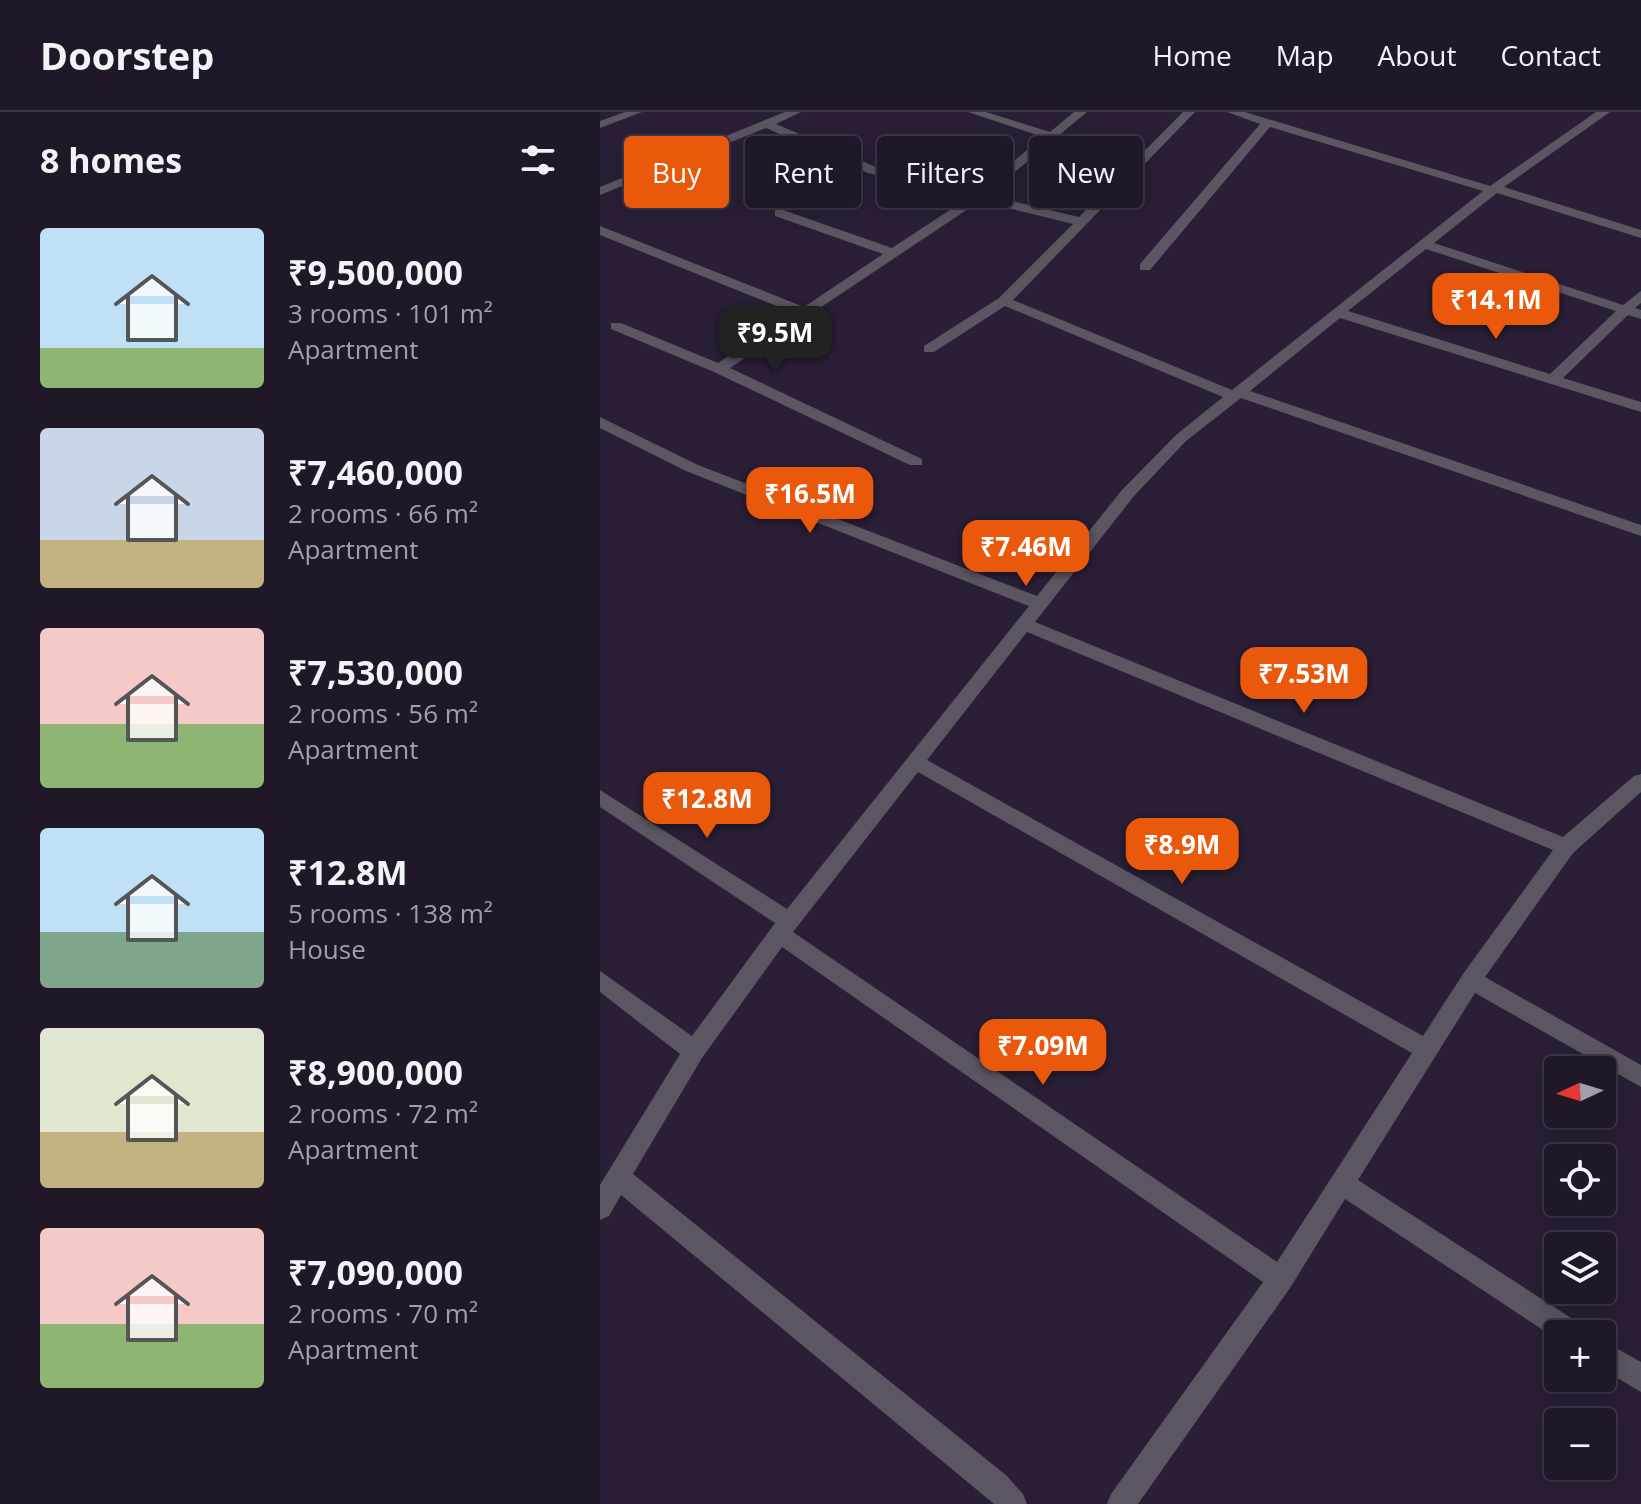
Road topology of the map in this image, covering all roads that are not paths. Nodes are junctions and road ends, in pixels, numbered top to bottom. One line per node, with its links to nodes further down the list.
1 (636, 112): 10 (street)
2 (795, 112): 8 (street)
3 (974, 112): 11 (street)
4 (1081, 112): 11 (street)
5 (1189, 112): 20 (street)
6 (1233, 112): 9 (street)
7 (1604, 112): 15 (street)
8 (765, 123): 14 (street); 16 (street)
9 (1267, 123): 15 (street); 25 (street)
10 (600, 125)
11 (1052, 136)
12 (1029, 155): 13 (street)
13 (1013, 168)
14 (877, 171)
15 (1493, 189): 22 (street); 23 (street)
16 (600, 191)
17 (1013, 206): 20 (street)
18 (961, 208): 24 (street)
19 (779, 213): 24 (street)
20 (1082, 222): 27 (street)
21 (600, 230): 29 (street)
22 (1641, 234)
23 (1424, 244): 28 (street); 30 (street)
24 (893, 253): 29 (street)
25 (1145, 267)
26 (1641, 295): 28 (street)
27 (1004, 301): 33 (street); 36 (street)
28 (1626, 309): 31 (street); 35 (street)
29 (805, 312): 34 (street)
30 (1339, 313): 35 (street); 36 (street)
31 (1641, 315)
32 (616, 326): 34 (street)
33 (929, 349)
34 (719, 369): 39 (street)
35 (1553, 379): 37 (street)
36 (1236, 394): 40 (street); 41 (street)
37 (1641, 407)
38 (600, 422): 41 (street)
39 (916, 462)
40 (1641, 531)
41 (1040, 604): 42 (street)
42 (1024, 624): 43 (street); 46 (street)
43 (915, 762): 47 (street); 50 (street)
44 (1641, 781): 46 (street)
45 (600, 797): 47 (street)
46 (1566, 847): 49 (street)
47 (784, 928): 51 (street); 56 (street)
48 (600, 980): 51 (street)
49 (1471, 980): 50 (street); 52 (street)
50 (1427, 1050): 54 (street)
51 (694, 1051): 53 (street)
52 (1641, 1077)
53 (618, 1177): 55 (street); 60 (street)
54 (1343, 1184): 56 (street); 57 (street)
55 (600, 1208)
56 (1281, 1279): 61 (street)
57 (1552, 1320)
58 (1616, 1362): 59 (street)
59 (1641, 1378)
60 (1013, 1504)
61 (1121, 1504)

